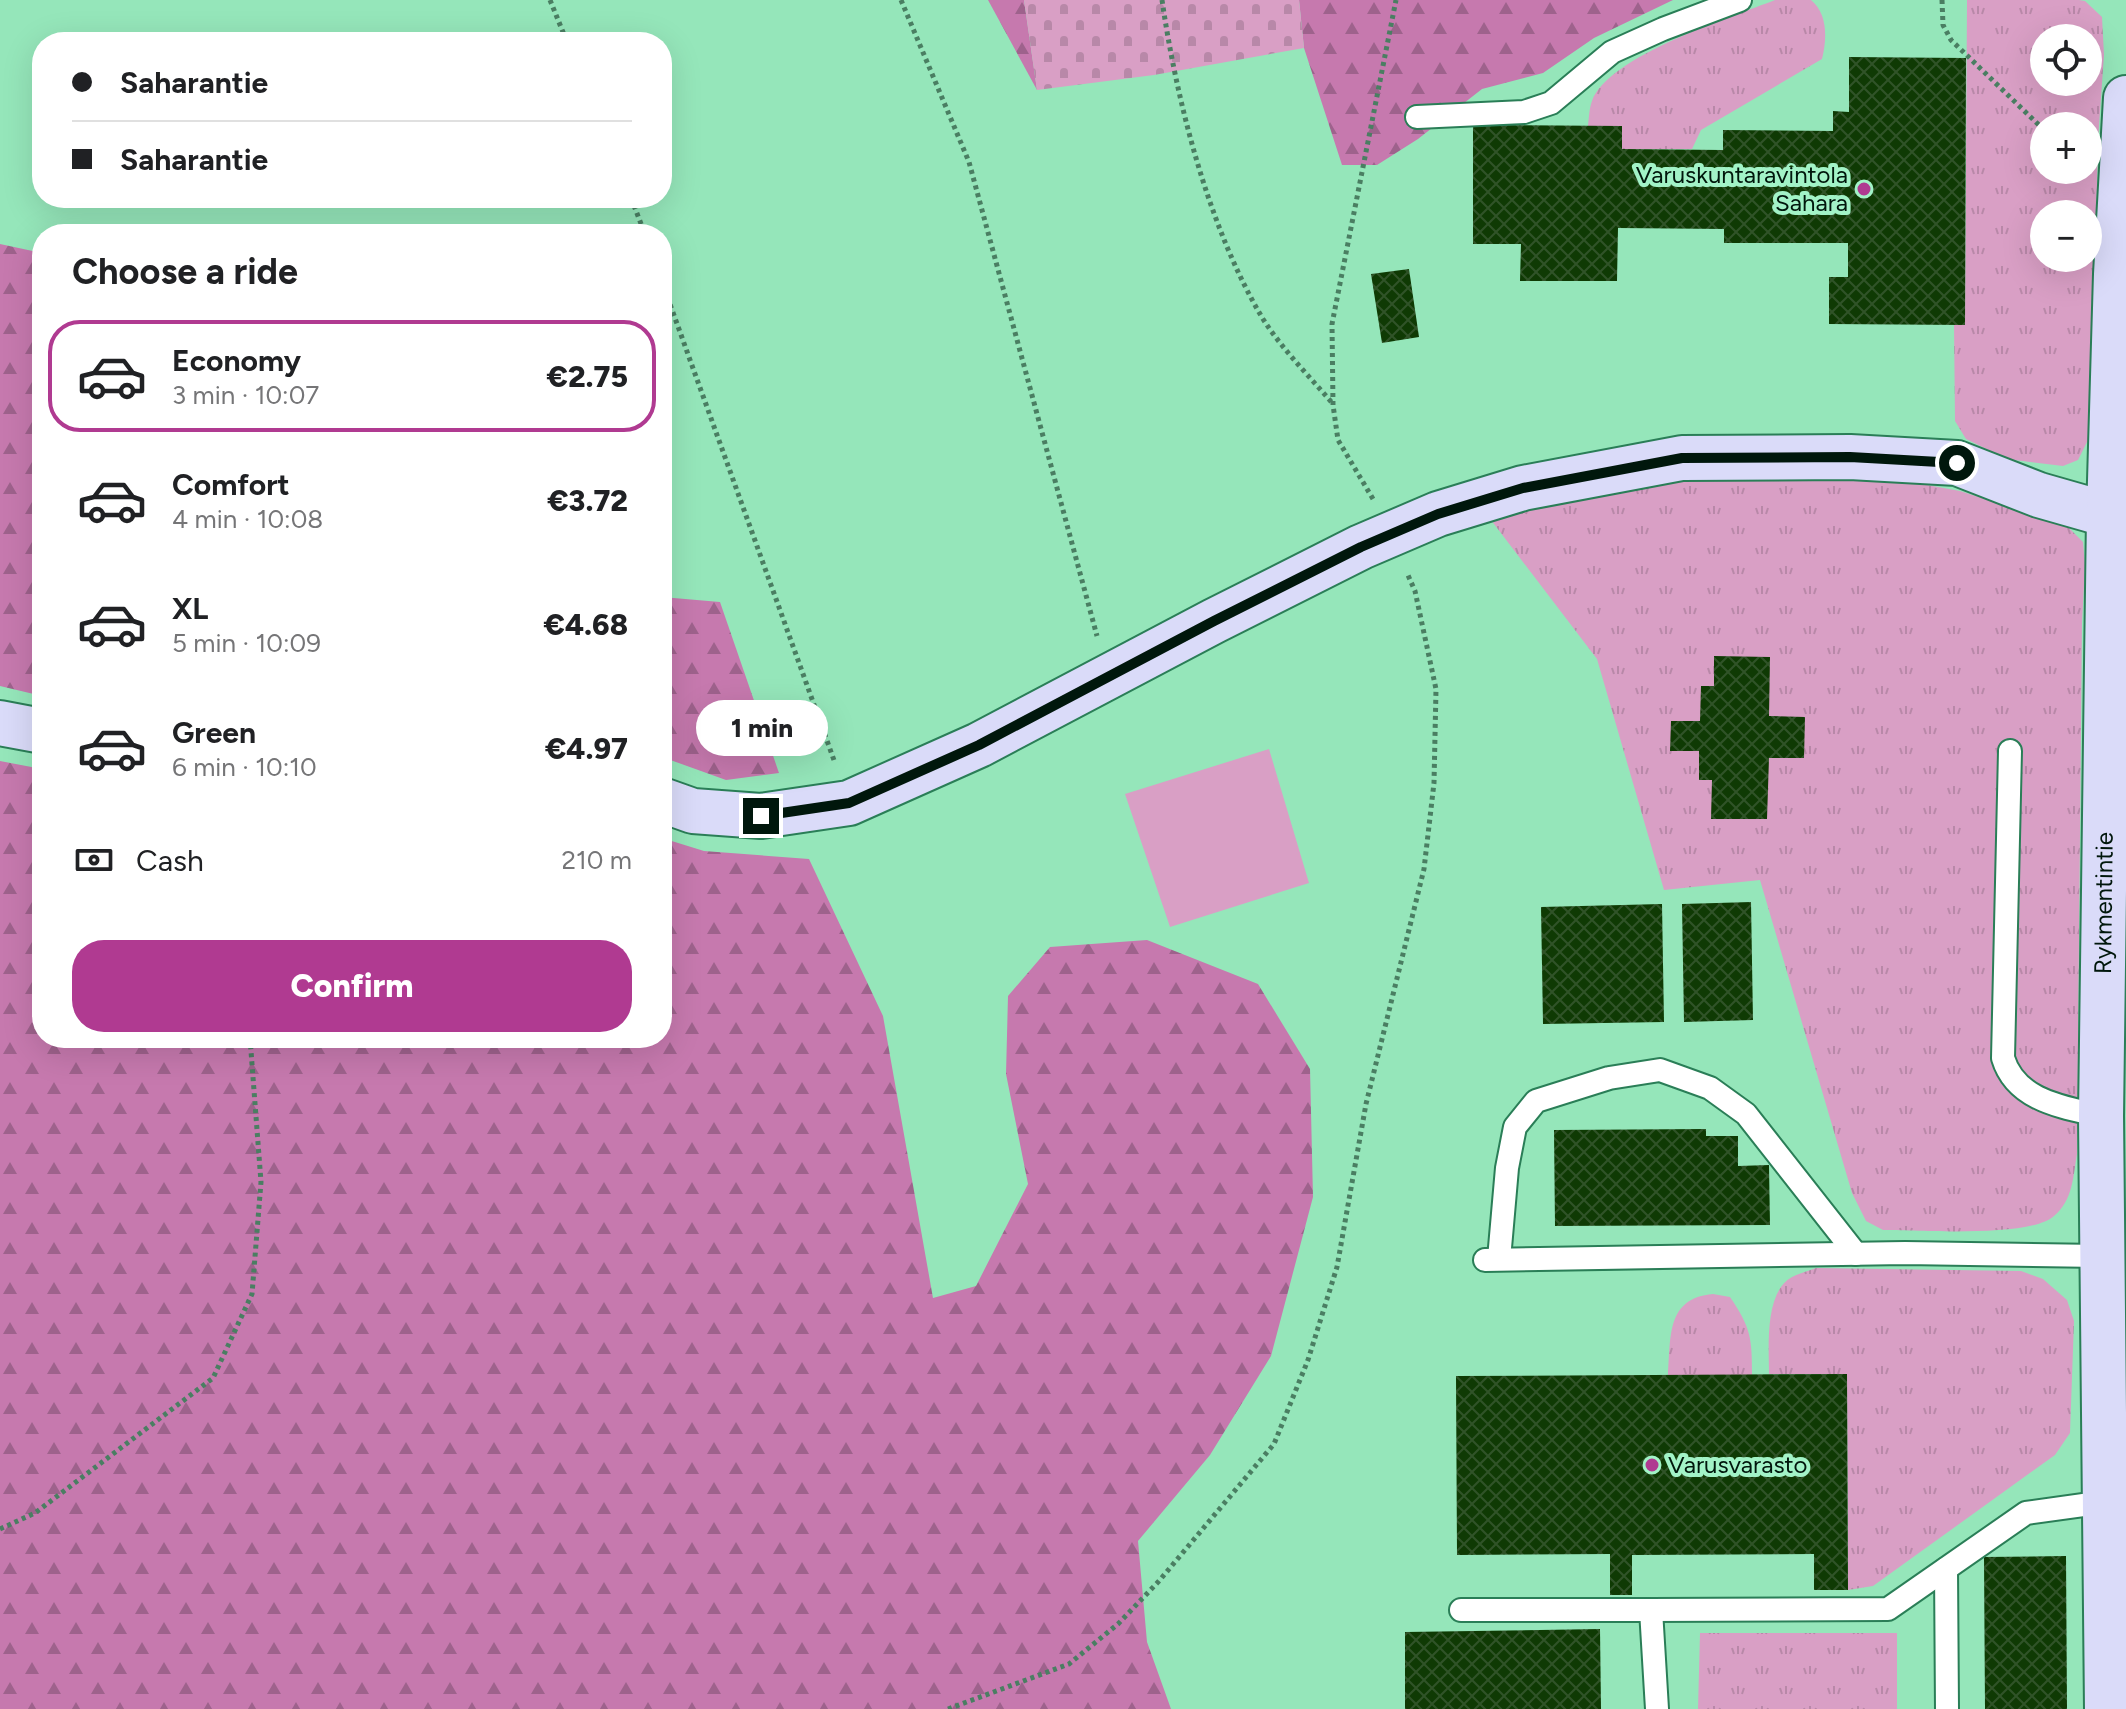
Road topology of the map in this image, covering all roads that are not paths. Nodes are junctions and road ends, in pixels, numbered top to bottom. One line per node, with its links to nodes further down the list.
1 (1740, 0): 3 (lane)
2 (2126, 98): 4 (street, Rykmentintie)
3 (1417, 117)
4 (2114, 543): 8 (street); 9 (street, Rykmentintie)
5 (0, 723): 6 (street)
6 (32, 729)
7 (2010, 751): 10 (lane)
8 (672, 804)
9 (2114, 1012): 10 (street, Rykmentintie)
10 (2101, 1116): 11 (street, Rykmentintie)
11 (2113, 1210): 13 (street, Rykmentintie)
12 (1856, 1254): 12 (lane); 13 (lane)
13 (2101, 1256): 14 (street, Rykmentintie)
14 (2105, 1502): 15 (lane); 20 (street, Rykmentintie)
15 (1946, 1569): 17 (lane); 19 (lane)
16 (1461, 1610): 17 (lane)
17 (1651, 1610): 18 (lane)
18 (1657, 1709)
19 (1947, 1709)
20 (2107, 1709)

